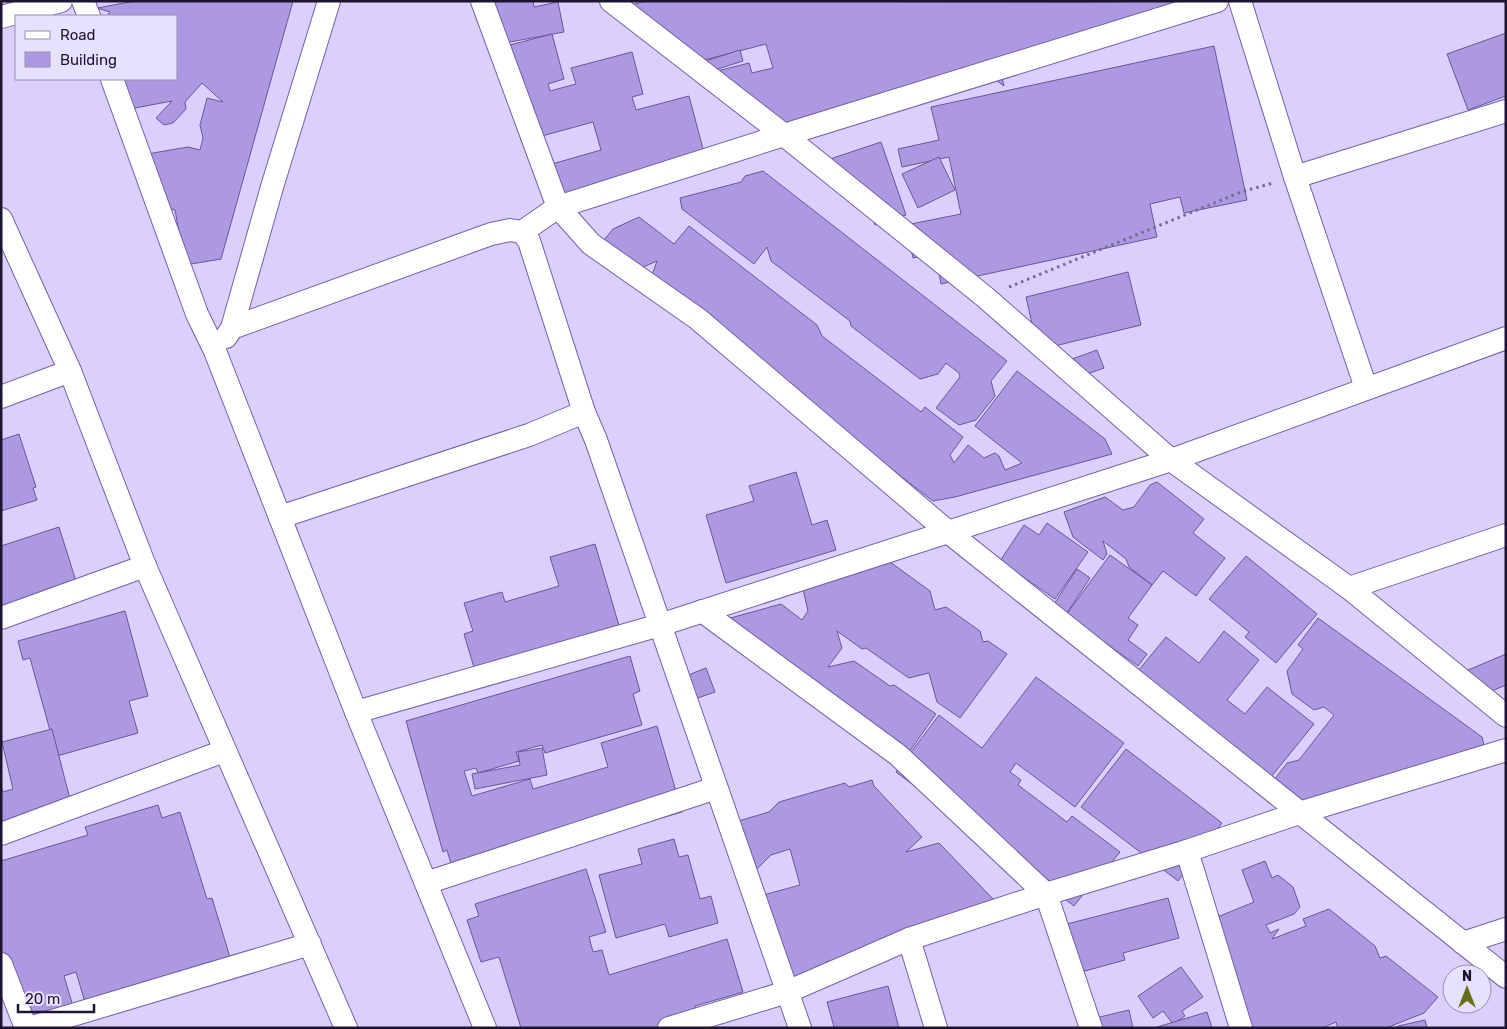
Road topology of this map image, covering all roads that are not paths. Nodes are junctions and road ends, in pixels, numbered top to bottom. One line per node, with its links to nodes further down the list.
1 (60, 1): 9 (street)
2 (84, 1): 8 (street)
3 (329, 1): 17 (street)
4 (482, 1): 14 (street)
5 (1217, 1): 12 (street)
6 (1240, 1): 13 (street)
7 (616, 2): 12 (street)
8 (89, 15)
9 (1, 17)
10 (112, 80): 19 (street)
11 (1506, 111): 13 (street)
12 (784, 135): 14 (street); 24 (street)
13 (1295, 177): 21 (street)
14 (558, 207): 16 (street); 26 (street)
15 (1, 220): 20 (street)
16 (522, 232): 17 (street); 23 (street)
17 (232, 328): 19 (street)
18 (1506, 338): 21 (street)
19 (215, 351): 25 (street)
20 (70, 372): 22 (street); 28 (street)
21 (1366, 388): 24 (street)
22 (1, 397)
23 (584, 412): 25 (street); 32 (street)
24 (1171, 460): 26 (street); 29 (street)
25 (280, 517): 33 (street)
26 (947, 531): 30 (street); 38 (street)
27 (1506, 534): 29 (street)
28 (145, 566): 31 (street); 35 (street)
29 (1349, 588): 34 (street)
30 (702, 611): 32 (street); 42 (street)
31 (1, 618)
32 (660, 625): 33 (street); 37 (street)
33 (356, 712): 41 (street)
34 (1506, 716)
35 (224, 750): 39 (street); 46 (street)
36 (1506, 750): 38 (street)
37 (716, 788): 41 (street); 49 (street)
38 (1299, 813): 40 (street); 45 (street)
39 (1, 834)
40 (1187, 851): 42 (street); 57 (street)
41 (426, 883): 52 (street)
42 (1046, 894): 44 (street); 56 (street)
43 (1506, 929): 45 (street)
44 (909, 939): 49 (street); 55 (street)
45 (1463, 943): 48 (street)
46 (310, 944): 50 (street); 51 (street)
47 (1, 964): 50 (street)
48 (1506, 977)
49 (787, 992): 53 (street); 54 (street)
50 (27, 1028)
51 (346, 1028)
52 (484, 1028)
53 (669, 1028)
54 (800, 1028)
55 (936, 1028)
56 (1091, 1028)
57 (1241, 1028)

